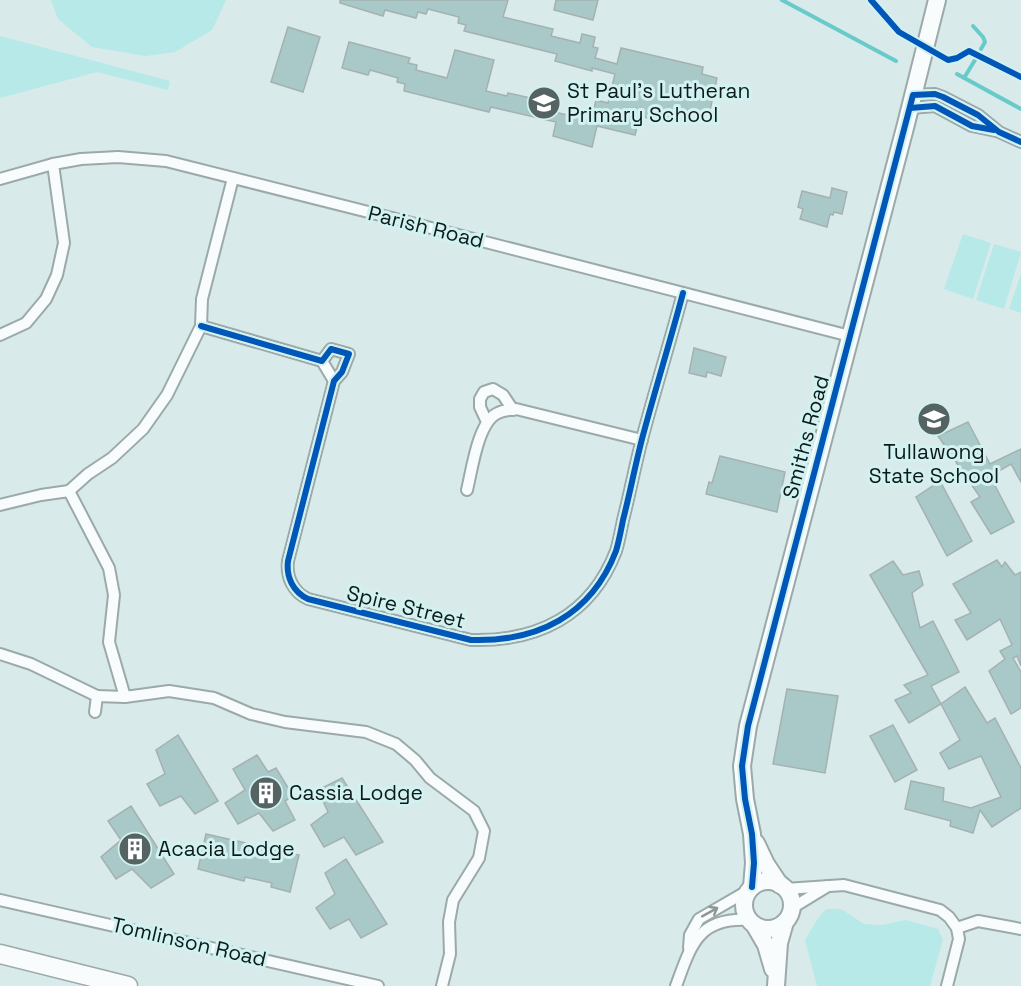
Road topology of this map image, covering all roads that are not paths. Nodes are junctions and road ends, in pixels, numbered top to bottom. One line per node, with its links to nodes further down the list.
1 (936, 0): 2 (main road, Smiths Road)
2 (912, 101): 3 (street); 10 (main road, Smiths Road)
3 (1021, 142)
4 (53, 164): 5 (street, Parish Road); 6 (street, Parish Road); 9 (street)
5 (233, 178): 7 (street, Parish Road); 8 (street)
6 (0, 179)
7 (683, 293): 10 (street, Parish Road); 15 (street, Spire Street)
8 (201, 326): 11 (street); 17 (street)
9 (0, 335)
10 (849, 336): 23 (main road, Smiths Road)
11 (322, 361): 12 (street); 12 (street, Spire Street)
12 (334, 381): 15 (street, Spire Street)
13 (513, 410): 14 (street); 14 (street); 15 (street)
14 (487, 422): 16 (street)
15 (642, 440)
16 (467, 490)
17 (69, 492): 18 (street); 21 (street)
18 (0, 505)
19 (0, 654): 20 (street)
20 (97, 696): 21 (street); 22 (street)
21 (125, 697): 39 (street)
22 (95, 712)
23 (752, 834): 25 (main road, Smiths Road); 26 (main road, Smiths Road)
24 (828, 886): 25 (street); 28 (street); 30 (street)
25 (782, 887): 26 (main road); 28 (main road)
26 (751, 889): 29 (main road); 32 (street, one-way to 26)
27 (0, 900): 38 (street, Tomlinson Road)
28 (788, 915): 29 (main road); 35 (main road)
29 (752, 923): 32 (street); 35 (main road)
30 (957, 928): 31 (street); 41 (street)
31 (1021, 929)
32 (689, 948): 40 (street)
33 (0, 954): 37 (highway)
34 (0, 965): 36 (highway)
35 (775, 982)
36 (86, 986)
37 (128, 986)
38 (378, 986)
39 (442, 986)
40 (676, 986)
41 (947, 986)

